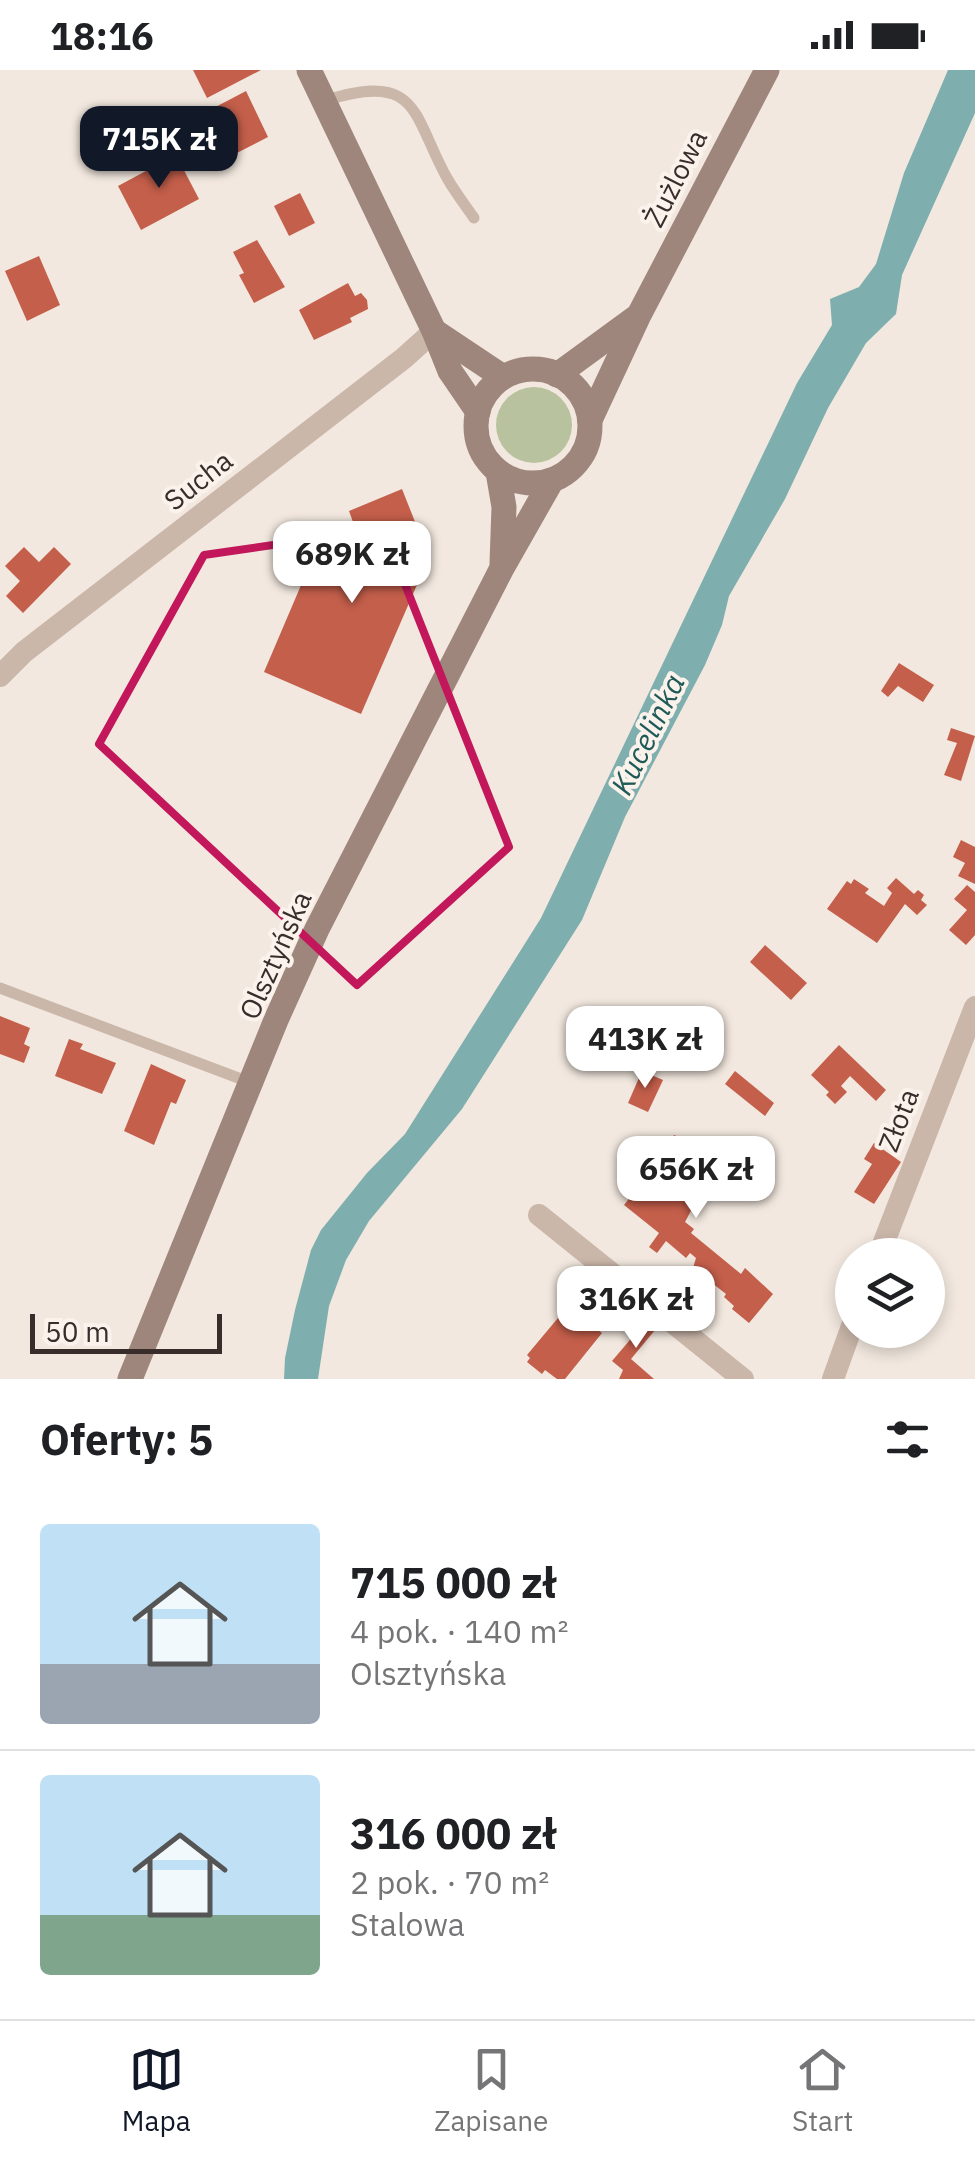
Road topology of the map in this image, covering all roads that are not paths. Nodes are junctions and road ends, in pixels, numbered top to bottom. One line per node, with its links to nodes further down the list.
1 (309, 70): 3 (street)
2 (767, 70): 5 (street, Żużlowa)
3 (324, 101): 4 (lane); 6 (street)
4 (474, 218)
5 (639, 315): 7 (street, Żużlowa); 10 (street, Żużlowa)
6 (434, 331): 8 (street); 9 (street); 14 (street, Sucha)
7 (557, 375): 8 (street); 10 (street)
8 (504, 377): 9 (street)
9 (478, 412): 11 (street)
10 (590, 420): 12 (street)
11 (498, 472): 12 (street); 13 (street, Olsztyńska)
12 (552, 480): 13 (street, Olsztyńska)
13 (502, 568): 17 (street, Olsztyńska)
14 (0, 676)
15 (0, 988): 17 (lane)
16 (975, 1006): 19 (street, Złota)
17 (253, 1083): 21 (street, Olsztyńska)
18 (539, 1215): 22 (street)
19 (886, 1238)
20 (844, 1348): 23 (street)
21 (130, 1379)
22 (743, 1379)
23 (832, 1379)

